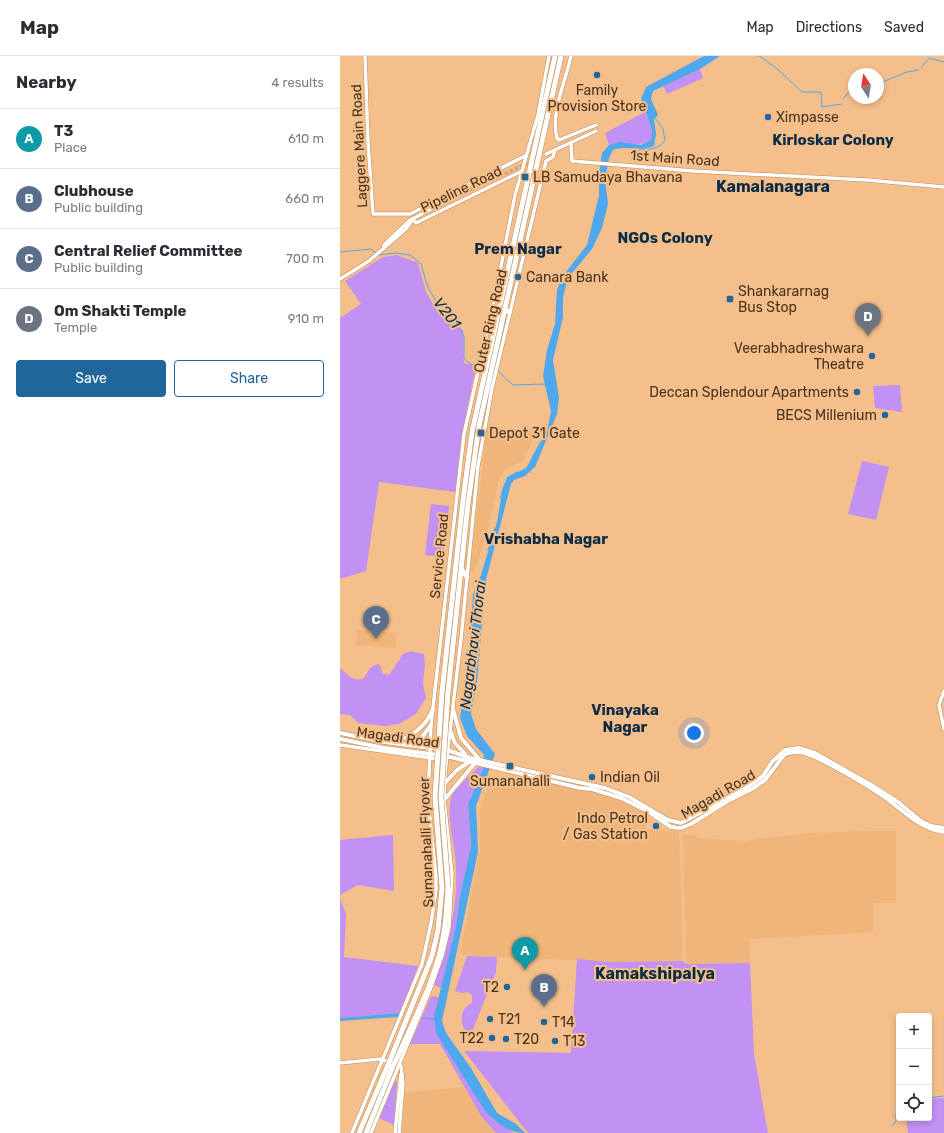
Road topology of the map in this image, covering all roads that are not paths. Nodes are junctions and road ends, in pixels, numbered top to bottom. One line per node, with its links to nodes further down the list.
1 (365, 56): 15 (street, Laggere Main Road)
2 (549, 56): 11 (street, Service Road)
3 (556, 56): 19 (highway, Outer Ring Road)
4 (561, 56): 20 (highway, Outer Ring Road)
5 (571, 56): 6 (street)
6 (596, 125)
7 (596, 131): 8 (street)
8 (571, 143): 9 (street); 13 (street, 1st Main Road)
9 (555, 150): 10 (street); 21 (street)
10 (546, 154)
11 (525, 156): 12 (street, Service Road); 15 (street, Laggere Main Road)
12 (520, 172): 16 (street, Pipeline Road); 18 (street, Service Road)
13 (944, 187)
14 (455, 197): 16 (street)
15 (410, 214): 16 (street)
16 (413, 220): 17 (street, Pipeline Road)
17 (340, 279)
18 (495, 297): 19 (highway); 22 (street, Service Road)
19 (501, 298): 23 (highway, Outer Ring Road)
20 (504, 310): 21 (highway); 24 (highway, Outer Ring Road)
21 (510, 312): 24 (street)
22 (478, 368): 23 (highway); 29 (street, Service Road)
23 (485, 370): 27 (highway, Outer Ring Road)
24 (494, 370): 25 (highway, Outer Ring Road); 26 (street)
25 (480, 426): 26 (highway); 28 (highway, Outer Ring Road)
26 (484, 431): 28 (street)
27 (458, 537): 30 (highway, Sumanahalli Flyover)
28 (467, 547): 31 (highway, Outer Ring Road); 32 (street)
29 (451, 550): 30 (highway); 35 (street, Service Road)
30 (457, 551): 34 (highway, Sumanahalli Flyover)
31 (462, 570): 32 (highway); 34 (highway, Sumanahalli Flyover)
32 (467, 578): 36 (street)
33 (944, 691): 38 (street)
34 (445, 692): 65 (highway, Sumanahalli Flyover, bridge); 65 (highway, Sumanahalli Flyover, bridge)
35 (433, 709): 37 (street, Service Road); 44 (main road)
36 (453, 709): 39 (street); 52 (main road)
37 (431, 725): 40 (street, Service Road); 46 (main road)
38 (944, 728)
39 (450, 730): 42 (street); 51 (main road)
40 (431, 732): 42 (street); 47 (street, Service Road)
41 (340, 733): 44 (main road, Magadi Road)
42 (449, 735): 48 (street)
43 (340, 739): 49 (main road, Magadi Road)
44 (385, 742): 46 (main road, Magadi Road)
45 (340, 745): 49 (street, Magadi Road)
46 (411, 745): 47 (main road, Magadi Road)
47 (430, 747): 48 (main road, Magadi Road); 49 (street, Service Road)
48 (447, 750): 50 (street); 51 (main road, Magadi Road)
49 (430, 755): 50 (main road, Magadi Road); 55 (street, Service Road)
50 (446, 758): 51 (main road, Magadi Road); 56 (street)
51 (470, 760): 52 (main road, Magadi Road); 53 (main road, Magadi Road); 57 (main road)
52 (480, 761): 53 (main road, Magadi Road); 54 (main road, Magadi Road)
53 (475, 763): 58 (main road)
54 (498, 766): 60 (main road, Magadi Road); 61 (main road, Magadi Road)
55 (429, 772): 56 (street); 62 (street, Service Road)
56 (445, 773): 57 (street)
57 (445, 783): 58 (street)
58 (444, 800): 64 (street)
59 (944, 825): 60 (street)
60 (944, 828): 61 (street)
61 (944, 832)
62 (383, 1059): 63 (street); 64 (street); 67 (street, Service Road)
63 (340, 1063)
64 (400, 1065): 66 (street); 70 (street)
65 (391, 1066): 68 (highway, Sumanahalli Flyover); 69 (highway, Sumanahalli Flyover)
66 (401, 1071): 71 (street); 72 (street)
67 (352, 1133)
68 (359, 1133)
69 (366, 1133)
70 (371, 1133)
71 (395, 1133)
72 (399, 1133)

